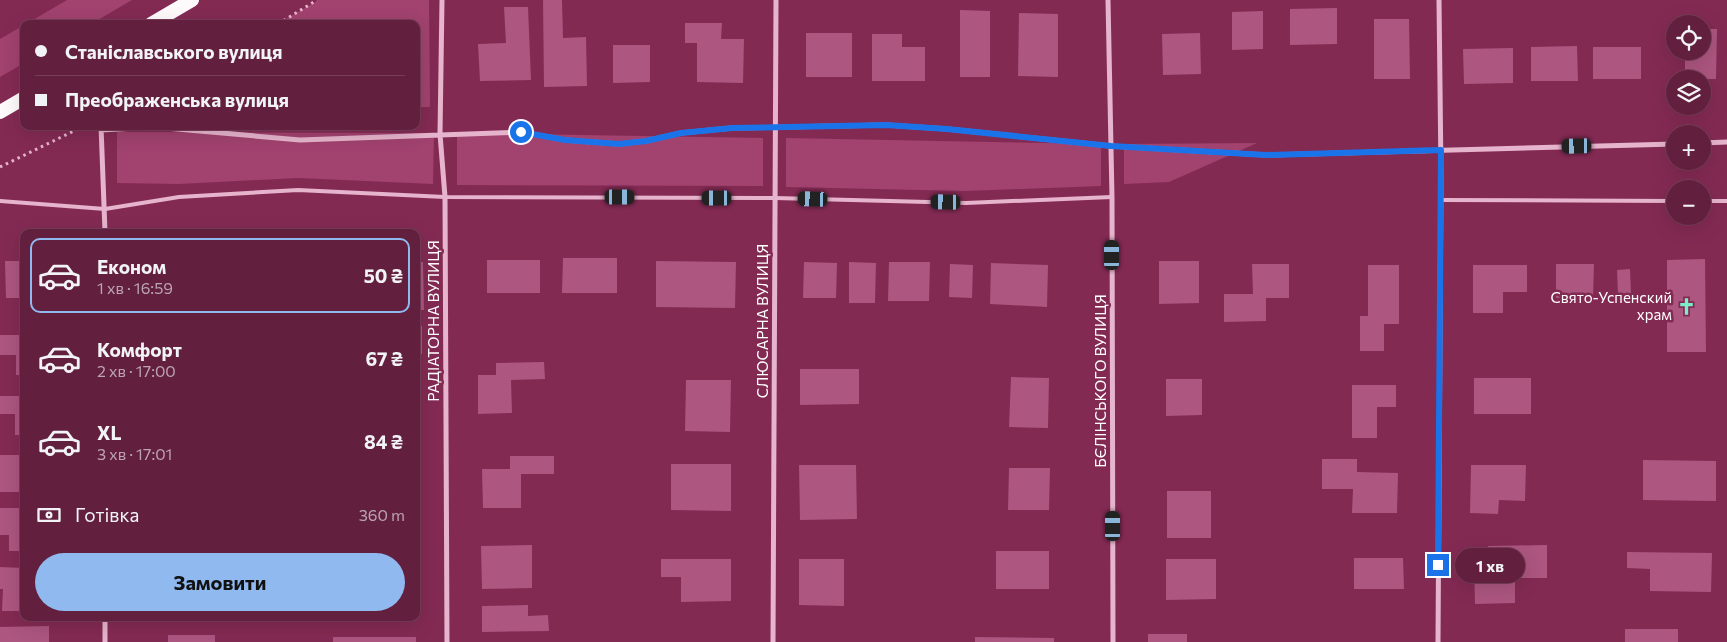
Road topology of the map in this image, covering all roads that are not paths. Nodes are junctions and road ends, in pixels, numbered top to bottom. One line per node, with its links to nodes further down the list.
1 (192, 0): 6 (highway)
2 (442, 0): 12 (street, РАДІАТОРНА ВУЛИЦЯ)
3 (776, 0): 9 (street, СЛЮСАРНА ВУЛИЦЯ)
4 (1108, 0): 16 (street, БЄЛІНСЬКОГО ВУЛИЦЯ)
5 (1439, 0): 17 (street)
6 (158, 20)
7 (20, 100): 8 (highway)
8 (0, 112)
9 (775, 127): 12 (street); 16 (street); 20 (street, СЛЮСАРНА ВУЛИЦЯ)
10 (101, 130): 26 (street)
11 (178, 130): 12 (street)
12 (440, 134): 18 (street, РАДІАТОРНА ВУЛИЦЯ)
13 (1727, 142): 14 (street)
14 (1711, 143)
15 (1666, 144): 17 (street)
16 (1111, 146): 17 (street); 19 (street, БЄЛІНСЬКОГО ВУЛИЦЯ)
17 (1441, 150): 21 (street)
18 (445, 197): 20 (lane); 26 (lane); 30 (street, РАДІАТОРНА ВУЛИЦЯ)
19 (1112, 197): 20 (lane); 32 (street, БЄЛІНСЬКОГО ВУЛИЦЯ)
20 (775, 198): 31 (street, СЛЮСАРНА ВУЛИЦЯ)
21 (1441, 200): 23 (lane); 33 (street)
22 (0, 201): 26 (lane)
23 (1666, 201)
24 (1711, 201): 25 (lane)
25 (1727, 201)
26 (105, 209): 27 (street)
27 (105, 229)
28 (106, 621): 29 (street)
29 (106, 642)
30 (446, 642)
31 (772, 642)
32 (1113, 642)
33 (1438, 642)

